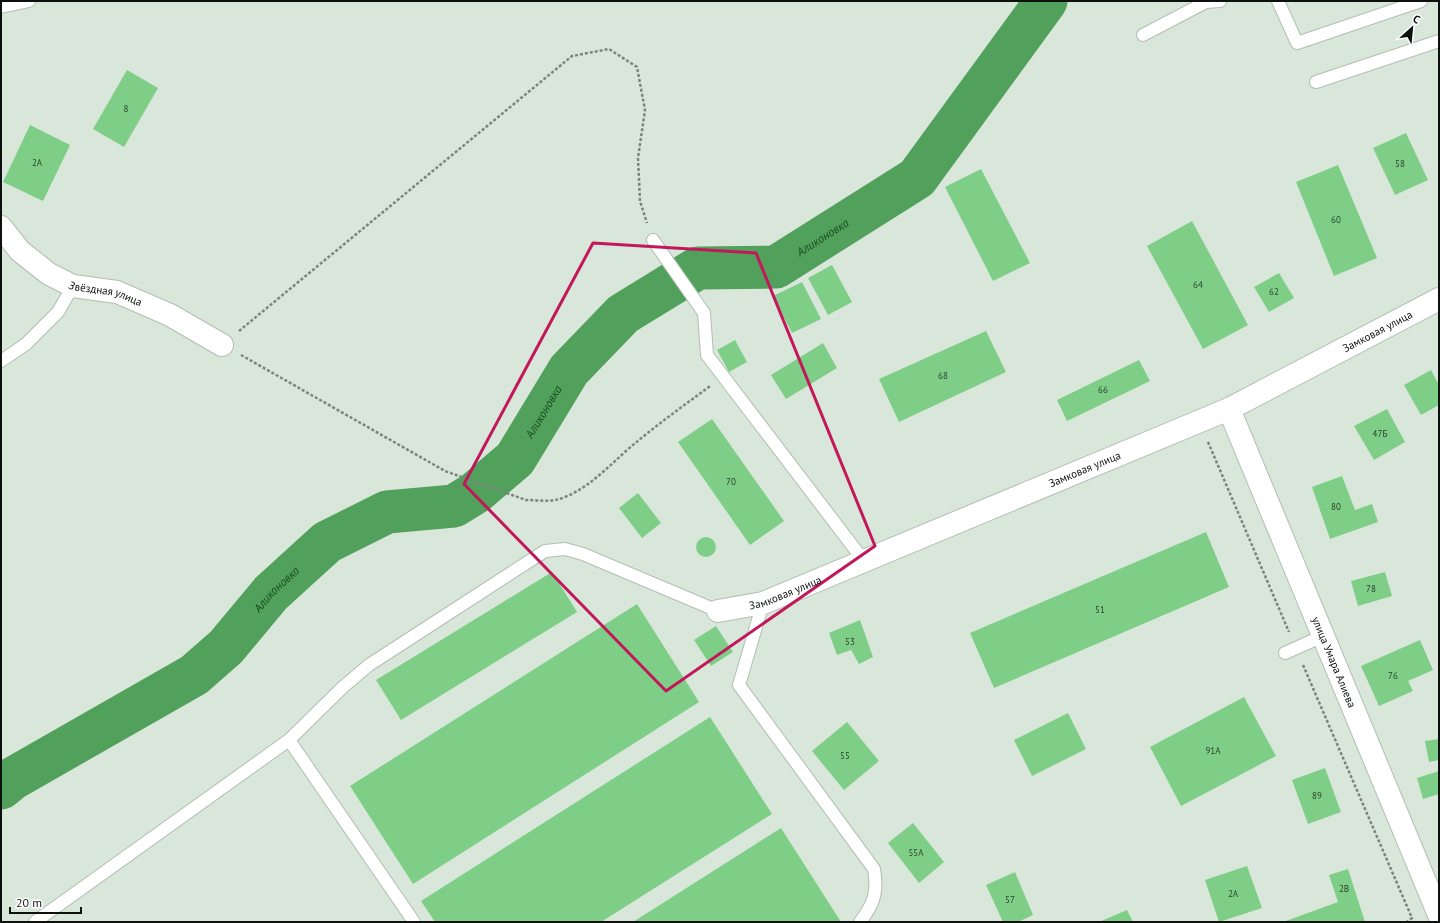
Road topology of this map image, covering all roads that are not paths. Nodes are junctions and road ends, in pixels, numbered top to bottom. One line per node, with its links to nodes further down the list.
1 (29, 1): 5 (lane)
2 (1220, 1): 6 (lane)
3 (1278, 1): 4 (lane)
4 (1421, 1)
5 (1, 6)
6 (1143, 35)
7 (1439, 41): 8 (lane)
8 (1316, 82)
9 (1, 227): 11 (street, Звёздная улица)
10 (653, 240): 16 (lane)
11 (73, 286): 13 (street, Звёздная улица); 14 (lane)
12 (1439, 298): 15 (street, Замковая улица)
13 (222, 345)
14 (1, 361)
15 (1229, 409): 16 (street, Замковая улица); 19 (street, улица Умара Алиева)
16 (864, 561): 17 (street, Замковая улица)
17 (763, 602): 18 (street, Замковая улица); 25 (lane)
18 (718, 611): 21 (lane)
19 (1323, 636): 20 (lane); 22 (street, улица Умара Алиева)
20 (1290, 651)
21 (290, 740): 23 (lane); 24 (lane)
22 (1439, 915)
23 (35, 922)
24 (414, 922)
25 (860, 922)

